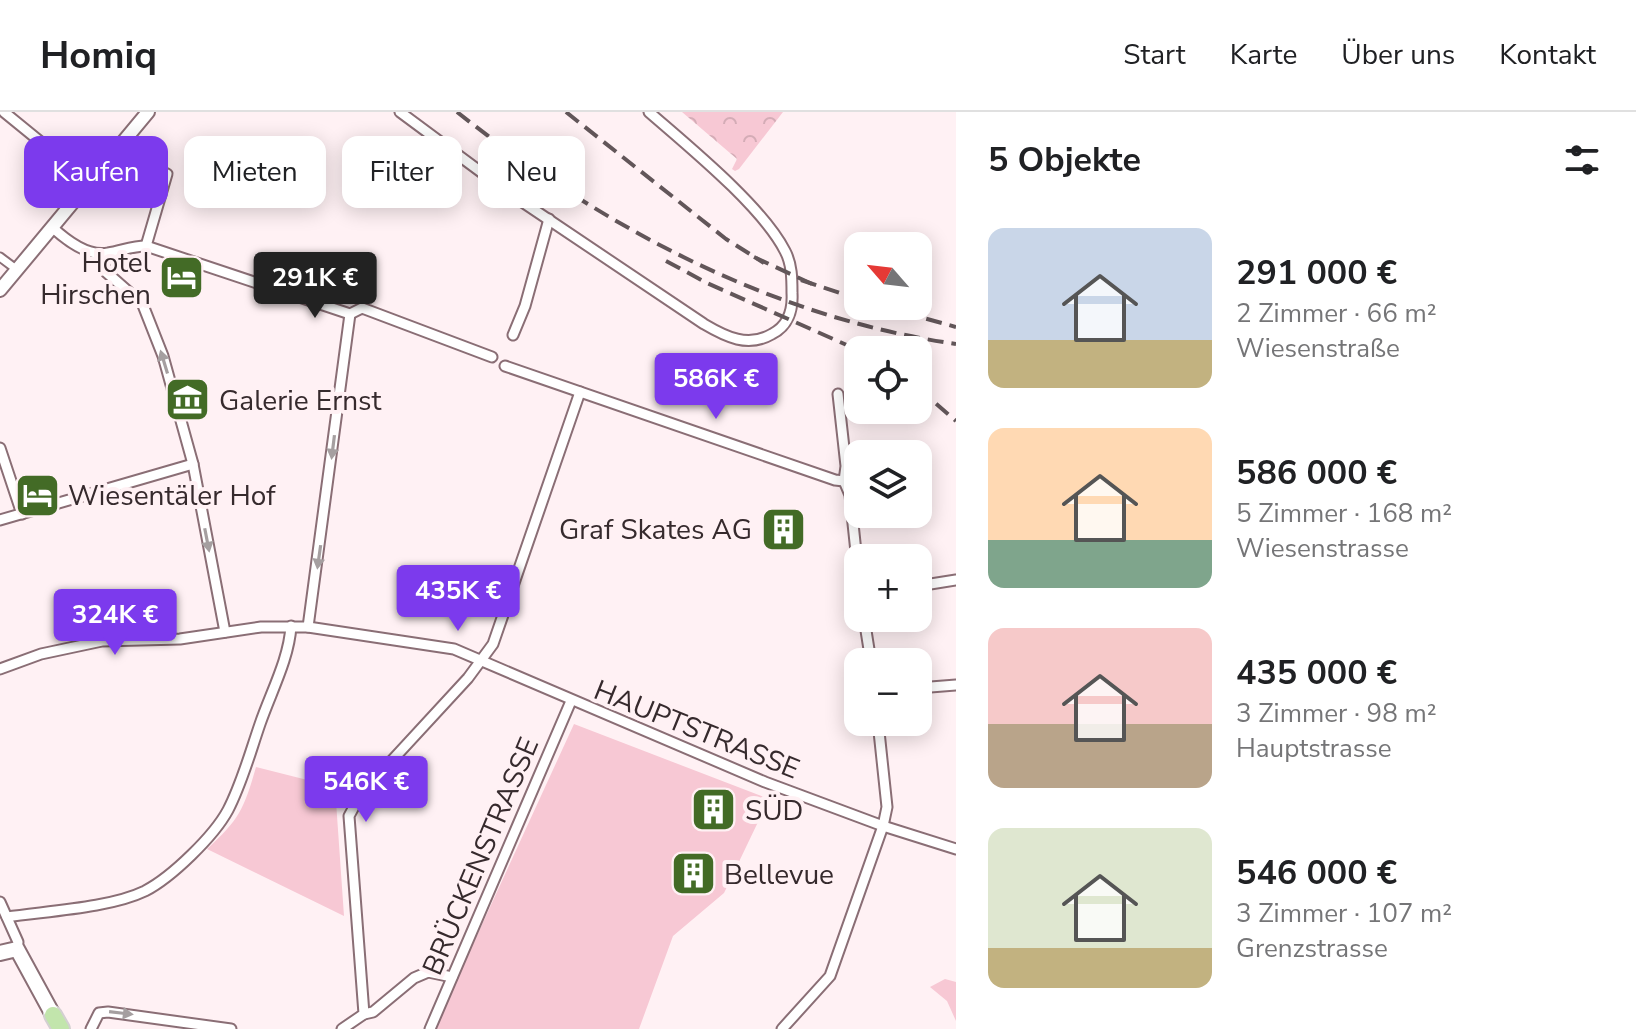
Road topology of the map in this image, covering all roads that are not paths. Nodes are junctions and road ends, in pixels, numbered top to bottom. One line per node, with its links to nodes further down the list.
1 (4, 112): 5 (street)
2 (148, 112): 6 (street)
3 (400, 112): 9 (street)
4 (649, 112): 9 (street)
5 (33, 136)
6 (129, 136)
7 (69, 208): 10 (street)
8 (157, 208): 11 (street)
9 (549, 219): 17 (street)
10 (52, 227): 12 (street); 14 (street)
11 (146, 246): 12 (street); 16 (street)
12 (103, 255): 24 (street, one-way to 12)
13 (0, 257): 14 (street)
14 (16, 269): 15 (street)
15 (0, 290)
16 (350, 314): 18 (street); 31 (street, one-way to 31)
17 (513, 335)
18 (492, 357)
19 (505, 366): 20 (street)
20 (580, 392): 25 (street); 33 (street)
21 (838, 394): 23 (street)
22 (0, 448): 26 (street)
23 (844, 448)
24 (193, 464): 26 (street); 32 (street, one-way to 32)
25 (844, 481)
26 (22, 514): 27 (street)
27 (0, 520)
28 (956, 580): 29 (street)
29 (932, 584)
30 (291, 626): 31 (street, HAUPTSTRASSE); 32 (street, HAUPTSTRASSE); 42 (street)
31 (308, 627): 33 (street, HAUPTSTRASSE)
32 (225, 632): 34 (street, HAUPTSTRASSE)
33 (482, 660): 37 (street, HAUPTSTRASSE); 46 (street)
34 (0, 669)
35 (956, 685): 36 (street)
36 (932, 687)
37 (571, 701): 39 (street, HAUPTSTRASSE); 45 (street, BRÜCKENSTRASSE)
38 (879, 736): 39 (street)
39 (883, 826): 40 (street, HAUPTSTRASSE); 54 (street)
40 (956, 849)
41 (0, 902): 42 (street)
42 (7, 917): 43 (street)
43 (17, 949): 44 (main road); 48 (main road)
44 (0, 953)
45 (452, 977): 46 (street); 53 (street, BRÜCKENSTRASSE)
46 (364, 1014): 52 (street)
47 (161, 1020): 49 (street, one-way to 47); 50 (street); 51 (street)
48 (57, 1022)
49 (91, 1029)
50 (172, 1029)
51 (231, 1029)
52 (342, 1029)
53 (430, 1029)
54 (782, 1029)

